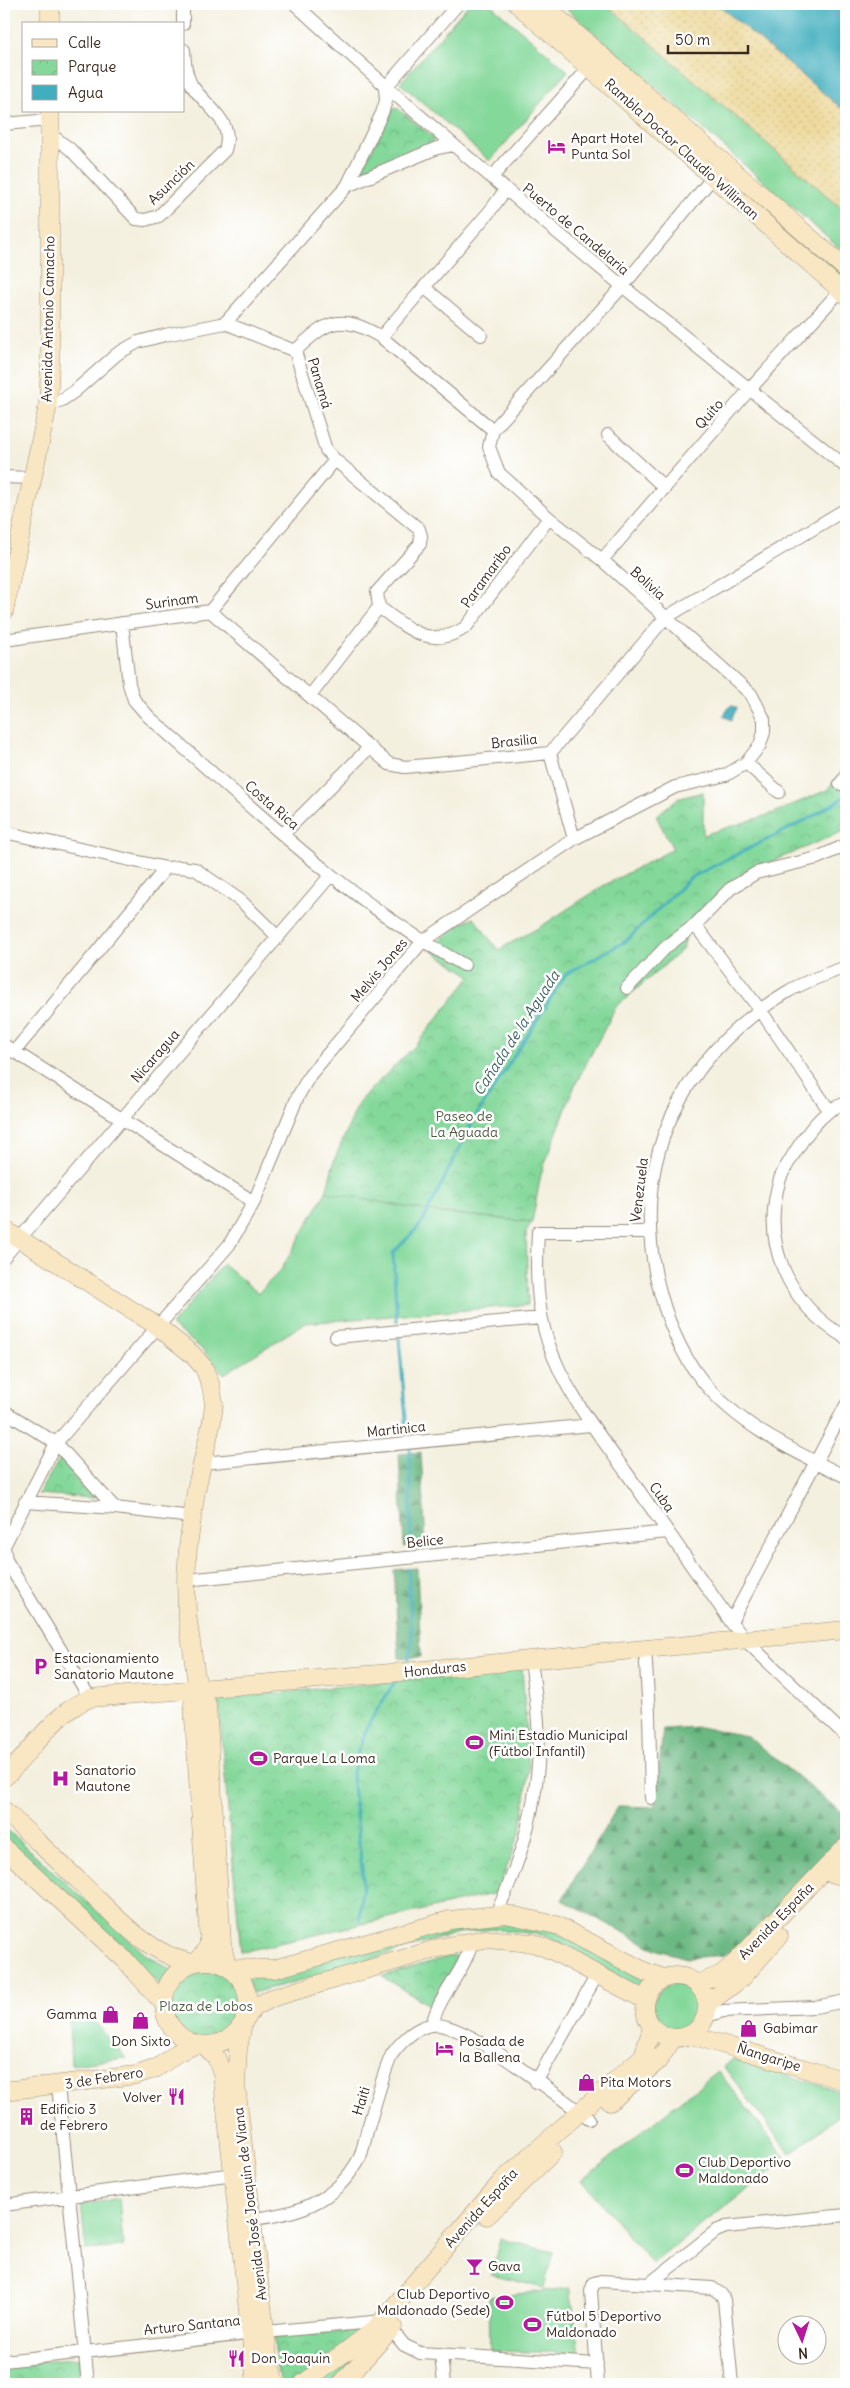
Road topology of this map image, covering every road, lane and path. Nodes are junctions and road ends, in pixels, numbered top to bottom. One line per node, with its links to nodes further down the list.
1 (50, 4): 7 (main road)
2 (184, 4): 8 (street)
3 (295, 4): 11 (street, Puerto de Candelaria)
4 (458, 4): 11 (street)
5 (517, 4): 10 (main road, Rambla Doctor Claudio Williman)
6 (542, 4): 15 (main road, Rambla Doctor Claudio Williman)
7 (50, 22)
8 (183, 22)
9 (185, 61): 12 (street, Asunción)
10 (590, 67): 16 (street); 17 (main road, Rambla Doctor Claudio Williman)
11 (385, 88): 14 (street, Puerto de Candelaria); 18 (street)
12 (50, 122): 13 (street); 29 (main road, Avenida Antonio Camacho)
13 (4, 124)
14 (453, 145): 16 (street, Puerto de Candelaria); 18 (street)
15 (724, 163): 17 (street); 20 (main road, Rambla Doctor Claudio Williman)
16 (492, 177): 19 (street, Puerto de Candelaria)
17 (713, 178): 22 (street); 23 (main road, Rambla Doctor Claudio Williman)
18 (347, 186): 24 (street)
19 (506, 189): 21 (street); 22 (street, Puerto de Candelaria)
20 (846, 269)
21 (424, 287): 25 (street); 26 (street)
22 (622, 287): 28 (street, Puerto de Candelaria); 30 (street)
23 (844, 292): 28 (street, Quito)
24 (225, 324): 27 (street, Panamá); 29 (street)
25 (481, 335)
26 (381, 337): 27 (street); 30 (street)
27 (295, 351): 32 (street, Panamá)
28 (750, 389): 33 (street, Puerto de Candelaria); 36 (street, Quito)
29 (48, 405): 35 (main road, Avenida Antonio Camacho)
30 (493, 430): 38 (street, Bolivia)
31 (608, 434): 36 (street)
32 (335, 460): 40 (street, Panamá); 41 (street, Surinam)
33 (846, 467)
34 (4, 477): 35 (street)
35 (32, 478): 42 (main road, Avenida Antonio Camacho)
36 (665, 488): 39 (street, Quito)
37 (846, 509): 43 (street, Brasilia)
38 (548, 518): 39 (street, Bolivia); 40 (street, Paramaribo)
39 (602, 560): 43 (street, Bolivia)
40 (379, 607): 46 (street)
41 (210, 611): 44 (street, Surinam); 46 (street, Brasilia)
42 (4, 612)
43 (665, 618): 48 (street, Brasilia); 49 (street, Bolivia)
44 (122, 623): 45 (street, Surinam); 52 (street, Costa Rica)
45 (4, 640)
46 (310, 696): 47 (street, Brasilia)
47 (370, 747): 48 (street, Brasilia); 52 (street)
48 (550, 753): 53 (street)
49 (746, 763): 50 (street); 53 (street, Melvis Jones)
50 (778, 792)
51 (4, 832): 55 (street)
52 (283, 834): 56 (street, Costa Rica)
53 (574, 839): 59 (street, Melvis Jones)
54 (846, 845): 57 (street)
55 (166, 868): 58 (street); 64 (street)
56 (330, 876): 58 (street, Nicaragua); 59 (street, Costa Rica)
57 (695, 925): 62 (street); 63 (street)
58 (278, 937): 67 (street, Nicaragua)
59 (422, 942): 60 (street, Costa Rica); 68 (street, Melvis Jones)
60 (464, 965)
61 (846, 967): 63 (street, Venezuela)
62 (627, 988)
63 (761, 1011): 66 (street); 70 (street, Venezuela)
64 (9, 1049): 67 (street)
65 (846, 1104): 66 (street)
66 (829, 1110): 76 (street)
67 (120, 1120): 68 (street); 71 (street, Nicaragua)
68 (254, 1202): 74 (street, Melvis Jones)
69 (4, 1229): 71 (main road)
70 (649, 1232): 73 (street, Cuba); 81 (street, Venezuela)
71 (19, 1239): 72 (street, Nicaragua); 74 (main road)
72 (4, 1257)
73 (541, 1318): 75 (street); 79 (street, Cuba)
74 (157, 1326): 80 (street, Melvis Jones); 82 (main road)
75 (336, 1337)
76 (846, 1338)
77 (846, 1405): 81 (street)
78 (4, 1411): 80 (street)
79 (591, 1425): 82 (street, Martinica); 87 (street, Cuba)
80 (56, 1443): 84 (street, Melvis Jones); 85 (street)
81 (815, 1462): 83 (street, Venezuela); 89 (street)
82 (203, 1463): 86 (main road)
83 (846, 1477)
84 (25, 1502): 85 (street); 95 (street, Melvis Jones)
85 (115, 1508): 86 (street)
86 (192, 1517): 88 (main road)
87 (668, 1532): 88 (street, Belice); 89 (street, Cuba)
88 (186, 1580): 94 (main road)
89 (731, 1622): 91 (street, Cuba)
90 (846, 1630): 91 (main road, Honduras)
91 (745, 1640): 92 (main road, Honduras); 96 (street, Cuba)
92 (645, 1648): 93 (main road, Honduras); 100 (street)
93 (531, 1659): 94 (main road, Honduras); 106 (street)
94 (198, 1691): 95 (main road, Honduras); 102 (main road)
95 (90, 1698): 97 (main road, Honduras)
96 (846, 1736)
97 (38, 1738): 98 (main road, Honduras); 99 (main road, Honduras)
98 (4, 1766)
99 (4, 1778)
100 (651, 1798)
101 (4, 1810): 108 (main road)
102 (209, 1832): 108 (main road); 109 (main road)
103 (846, 1847): 105 (main road, Avenida España)
104 (4, 1848): 115 (main road)
105 (838, 1872): 112 (main road, Avenida España); 116 (main road, Avenida España)
106 (496, 1914): 109 (main road); 111 (main road)
107 (472, 1940): 110 (main road); 117 (main road); 118 (street)
108 (195, 1962): 109 (main road); 115 (main road)
109 (229, 1967): 117 (main road)
110 (597, 1975): 113 (main road); 124 (street)
111 (664, 1978): 112 (main road); 113 (main road)
112 (697, 1984): 116 (main road)
113 (645, 2000): 119 (main road)
114 (846, 2001): 116 (street)
115 (163, 2003): 122 (main road)
116 (707, 2010): 120 (main road)
117 (243, 2022): 122 (main road); 132 (main road, Avenida José Joaquín de Viana)
118 (432, 2025): 124 (street); 132 (street, Haiti)
119 (652, 2028): 121 (main road); 127 (main road, Avenida España)
120 (691, 2035): 121 (main road); 123 (main road, Ñangaripe)
121 (673, 2039): 127 (main road, Avenida España)
122 (200, 2044): 125 (main road, 3 de Febrero); 128 (main road, Avenida José Joaquín de Viana)
123 (846, 2081)
124 (536, 2082): 127 (street)
125 (58, 2085): 126 (main road, 3 de Febrero); 129 (street)
126 (4, 2091)
127 (584, 2116): 134 (main road, Avenida España)
128 (234, 2174): 129 (street); 132 (main road, Avenida José Joaquín de Viana)
129 (68, 2196): 130 (street); 136 (street)
130 (4, 2205)
131 (846, 2214): 133 (street)
132 (245, 2220): 135 (main road, Avenida José Joaquín de Viana)
133 (649, 2284): 139 (street); 147 (street)
134 (387, 2325): 135 (street, Arturo Santana); 137 (street); 143 (main road, Avenida España); 144 (main road, Avenida España)
135 (258, 2333): 136 (street, Arturo Santana); 141 (main road, Avenida José Joaquín de Viana); 142 (main road, Avenida José Joaquín de Viana)
136 (84, 2352): 138 (street, Arturo Santana); 140 (street)
137 (441, 2354): 139 (street); 145 (street)
138 (4, 2361)
139 (596, 2364): 146 (street)
140 (88, 2384)
141 (256, 2384)
142 (275, 2384)
143 (303, 2384)
144 (341, 2384)
145 (444, 2384)
146 (598, 2384)
147 (732, 2384)

